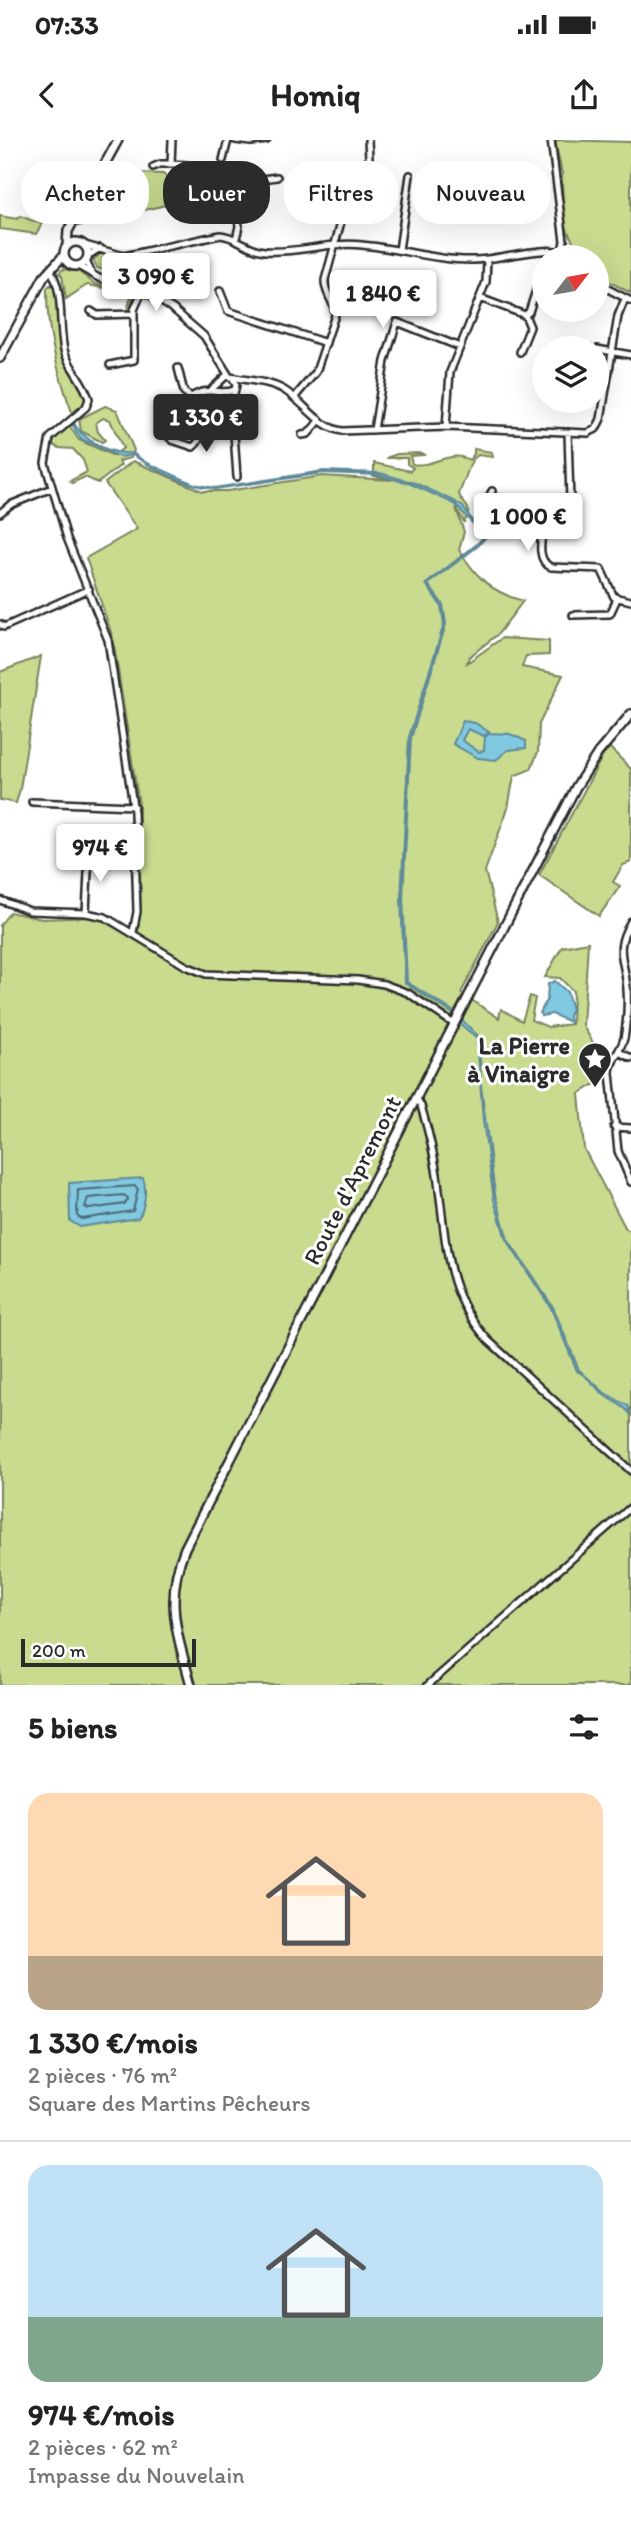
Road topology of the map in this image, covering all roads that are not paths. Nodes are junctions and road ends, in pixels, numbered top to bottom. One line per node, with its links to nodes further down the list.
1 (118, 140): 16 (street)
2 (172, 140): 9 (street)
3 (228, 140): 8 (street)
4 (235, 140): 5 (street)
5 (267, 140)
6 (368, 140): 21 (street)
7 (551, 140): 19 (street)
8 (223, 160)
9 (171, 161)
10 (163, 164): 11 (street)
11 (153, 167)
12 (410, 175): 23 (street)
13 (278, 177): 14 (street)
14 (270, 179)
15 (238, 224): 17 (street)
16 (71, 228): 18 (street); 20 (street)
17 (236, 239): 21 (street); 22 (street)
18 (82, 244): 20 (street); 22 (street); 26 (street)
19 (563, 245)
20 (67, 246): 25 (street)
21 (336, 246): 23 (street); 41 (street)
22 (100, 248): 26 (street)
23 (399, 250): 27 (street)
24 (532, 252): 27 (street)
25 (64, 254): 28 (street); 30 (street)
26 (87, 258): 29 (street); 31 (street)
27 (487, 260): 35 (street)
28 (69, 264): 29 (street); 30 (street)
29 (78, 266): 31 (street)
30 (51, 268): 47 (street); 60 (street)
31 (91, 272): 33 (street)
32 (609, 288): 36 (street)
33 (143, 289): 39 (street); 50 (street)
34 (220, 291): 41 (street)
35 (480, 298): 40 (street); 42 (street)
36 (628, 300): 45 (street)
37 (532, 303): 40 (street)
38 (91, 311): 39 (street)
39 (134, 314): 48 (street)
40 (525, 316): 44 (street)
41 (326, 342): 52 (street)
42 (460, 347): 54 (street); 56 (street)
43 (609, 351): 45 (street)
44 (520, 352)
45 (612, 352): 46 (street); 57 (street)
46 (631, 355)
47 (0, 358)
48 (110, 365)
49 (178, 368): 51 (street)
50 (227, 384): 51 (street); 52 (street); 59 (street)
51 (191, 397): 55 (street)
52 (294, 398): 53 (street)
53 (320, 420): 56 (street); 58 (street)
54 (446, 427): 56 (street); 57 (street)
55 (163, 430)
56 (373, 430)
57 (568, 432): 63 (street)
58 (302, 435)
59 (237, 477)
60 (52, 488): 62 (street); 64 (street)
61 (492, 491): 63 (street)
62 (0, 513)
63 (544, 519): 65 (street)
64 (89, 589): 68 (street); 71 (street)
65 (617, 599): 66 (street); 67 (street)
66 (631, 601)
67 (573, 615)
68 (0, 624)
69 (631, 714): 77 (street, Route d'Apremont)
70 (32, 802): 71 (street)
71 (134, 806): 76 (street)
72 (89, 852): 74 (street)
73 (0, 900): 74 (street)
74 (86, 913): 76 (street)
75 (631, 921): 78 (street)
76 (133, 932): 77 (street)
77 (454, 1024): 80 (street, Route d'Apremont)
78 (619, 1052): 79 (street); 81 (street)
79 (631, 1058)
80 (416, 1097): 84 (street); 86 (street, Route d'Apremont)
81 (614, 1127): 82 (street); 83 (street)
82 (631, 1128)
83 (631, 1182)
84 (631, 1471)
85 (631, 1507): 87 (street)
86 (191, 1685)
87 (428, 1685)

